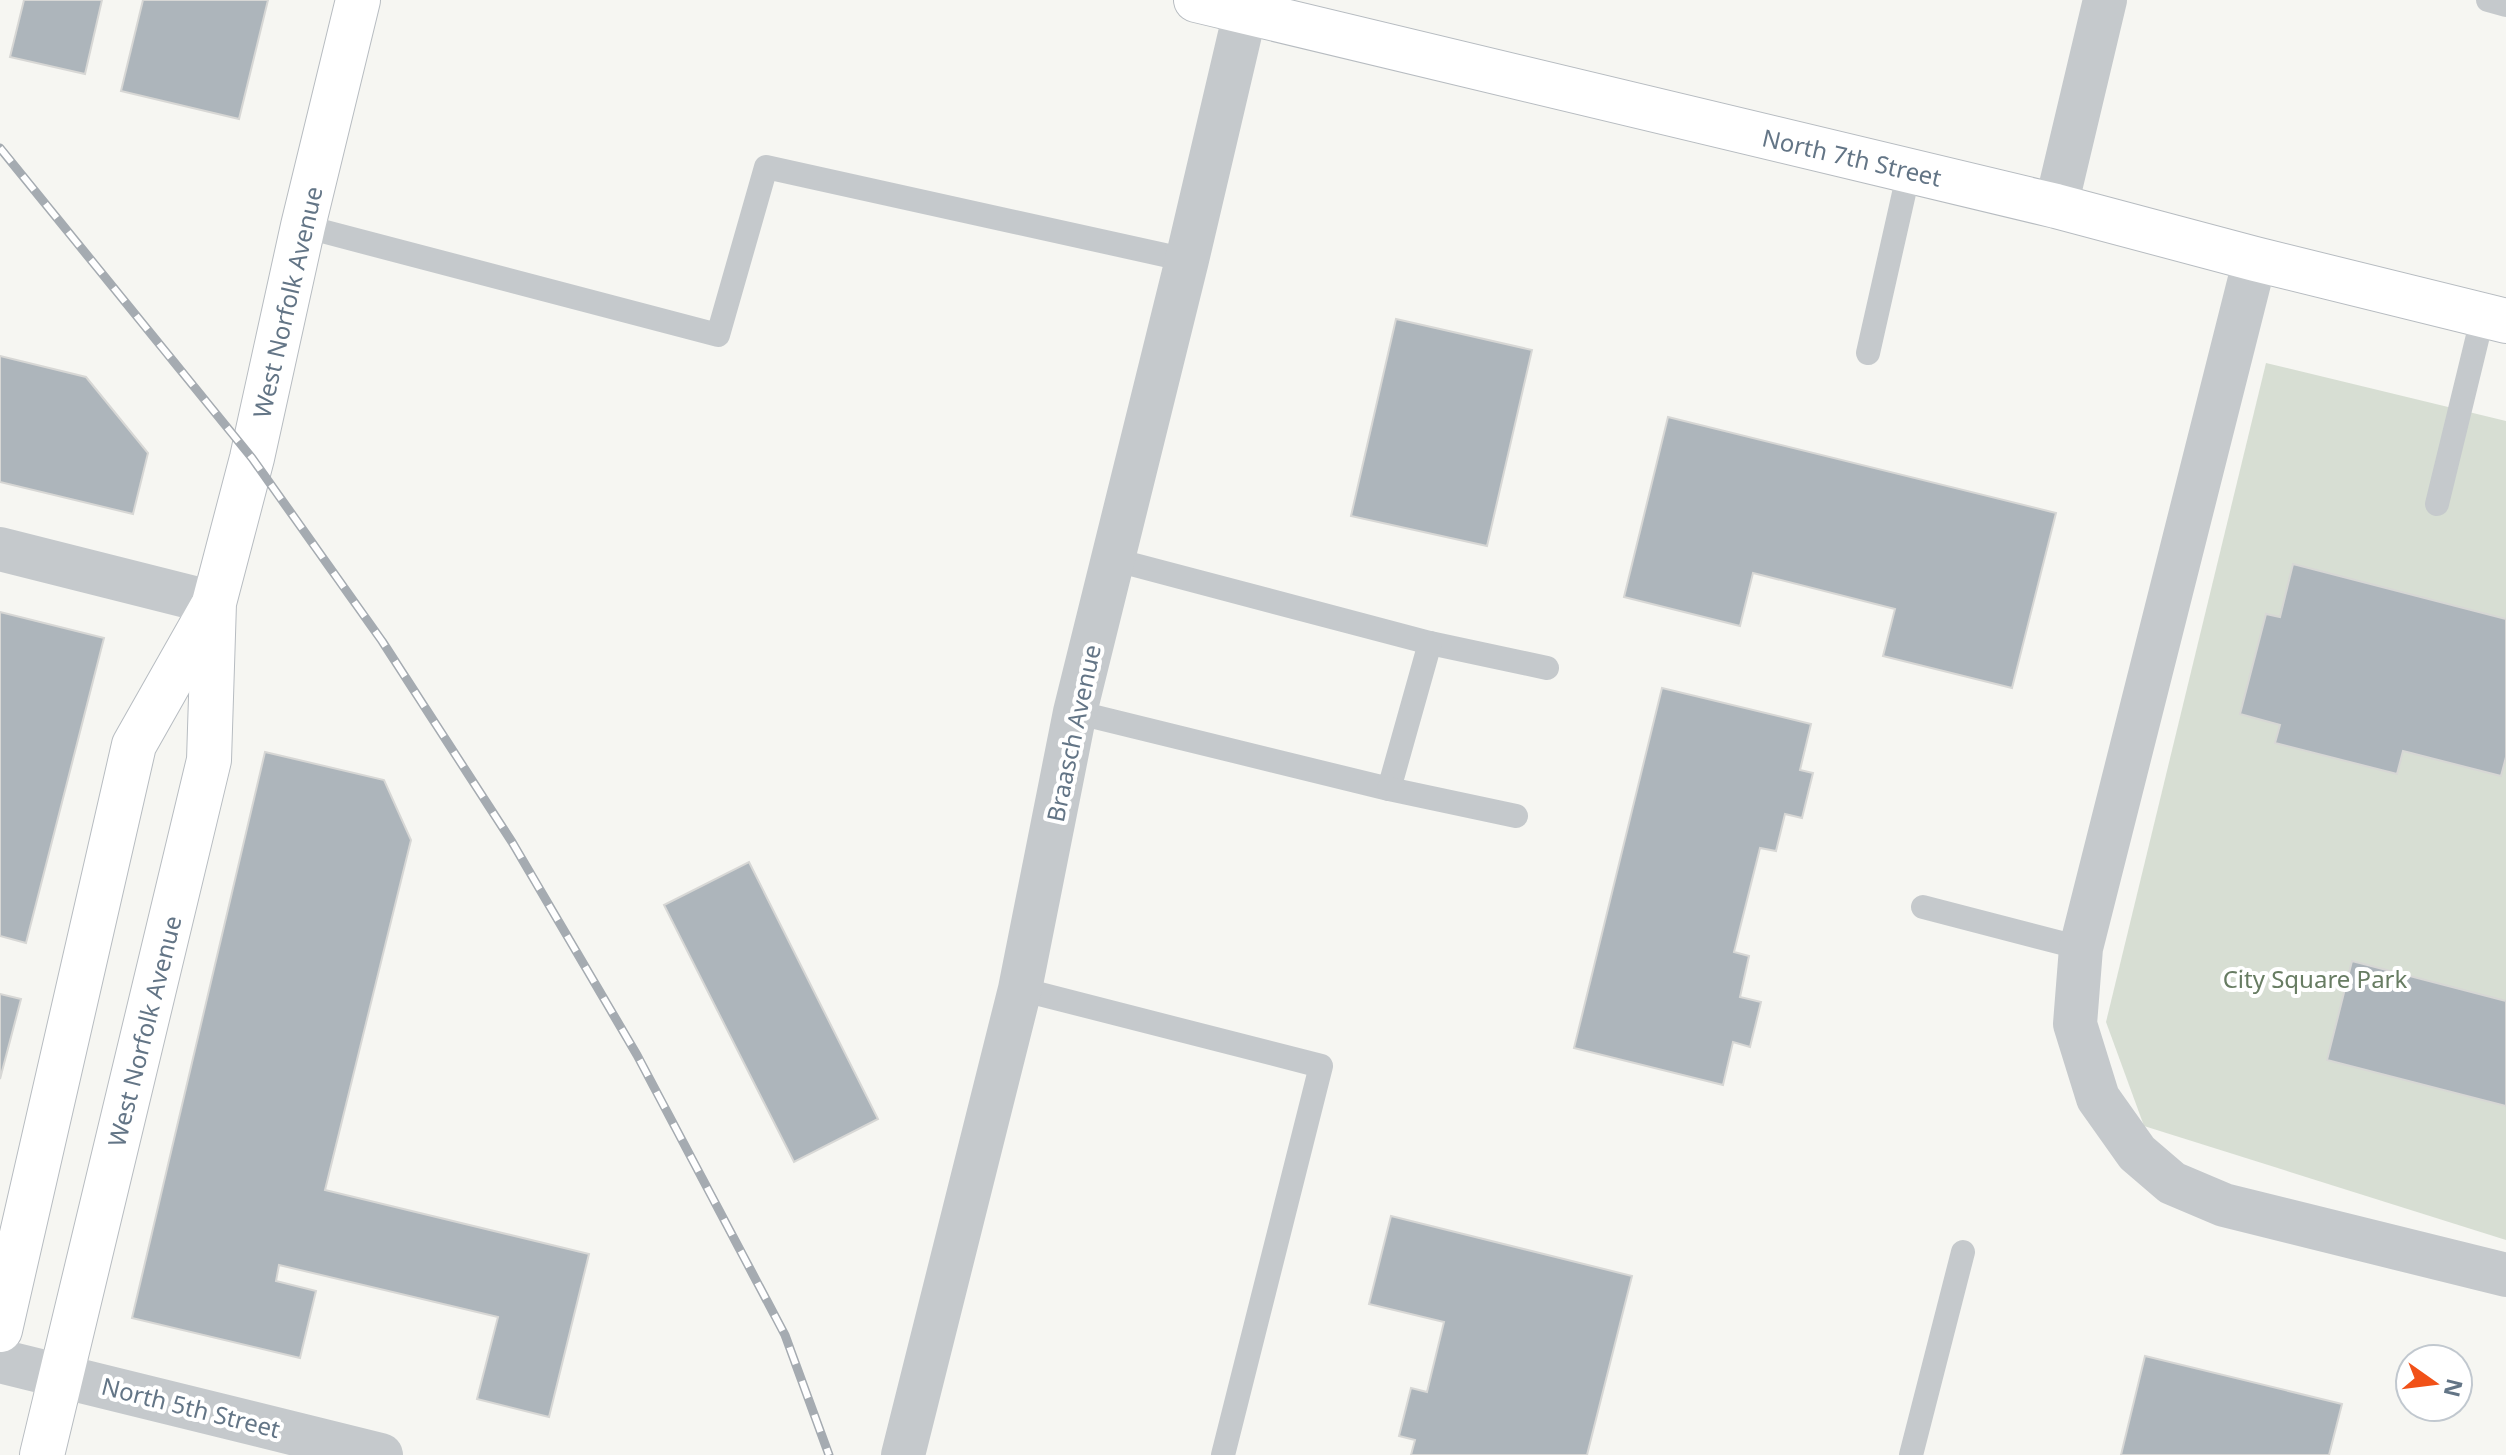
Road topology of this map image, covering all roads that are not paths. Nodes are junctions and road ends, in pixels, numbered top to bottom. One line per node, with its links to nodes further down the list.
1 (358, 0): 9 (main road, West Norfolk Avenue)
2 (1196, 0): 6 (main road, North 7th Street)
3 (2105, 0): 8 (street)
4 (2488, 0): 5 (lane)
5 (2506, 5)
6 (1247, 6): 7 (main road, North 7th Street); 11 (street, Braasch Avenue)
7 (1909, 171): 8 (main road, North 7th Street); 13 (lane)
8 (2056, 206): 10 (main road, North 7th Street)
9 (303, 226): 11 (lane); 17 (main road, West Norfolk Avenue)
10 (2255, 259): 12 (main road, North 7th Street); 24 (street)
11 (1187, 260): 16 (street, Braasch Avenue)
12 (2494, 318): 14 (lane)
13 (1868, 353)
14 (2437, 504)
15 (0, 549): 17 (street)
16 (1112, 559): 18 (lane); 20 (street, Braasch Avenue)
17 (214, 603): 28 (main road, West Norfolk Avenue); 30 (main road, West Norfolk Avenue)
18 (1430, 643): 19 (lane); 21 (lane)
19 (1547, 668)
20 (1075, 712): 21 (lane); 25 (street, Braasch Avenue)
21 (1389, 789): 22 (lane)
22 (1516, 816)
23 (1923, 907): 24 (lane)
24 (2081, 948): 27 (street)
25 (1020, 989): 33 (street, Braasch Avenue); 34 (lane)
26 (1963, 1252): 35 (lane)
27 (2506, 1275)
28 (0, 1330)
29 (0, 1361): 30 (street, North 5th Street)
30 (61, 1375): 31 (main road, West Norfolk Avenue); 32 (street, North 5th Street)
31 (42, 1455)
32 (381, 1455)
33 (903, 1455)
34 (1223, 1455)
35 (1911, 1455)

